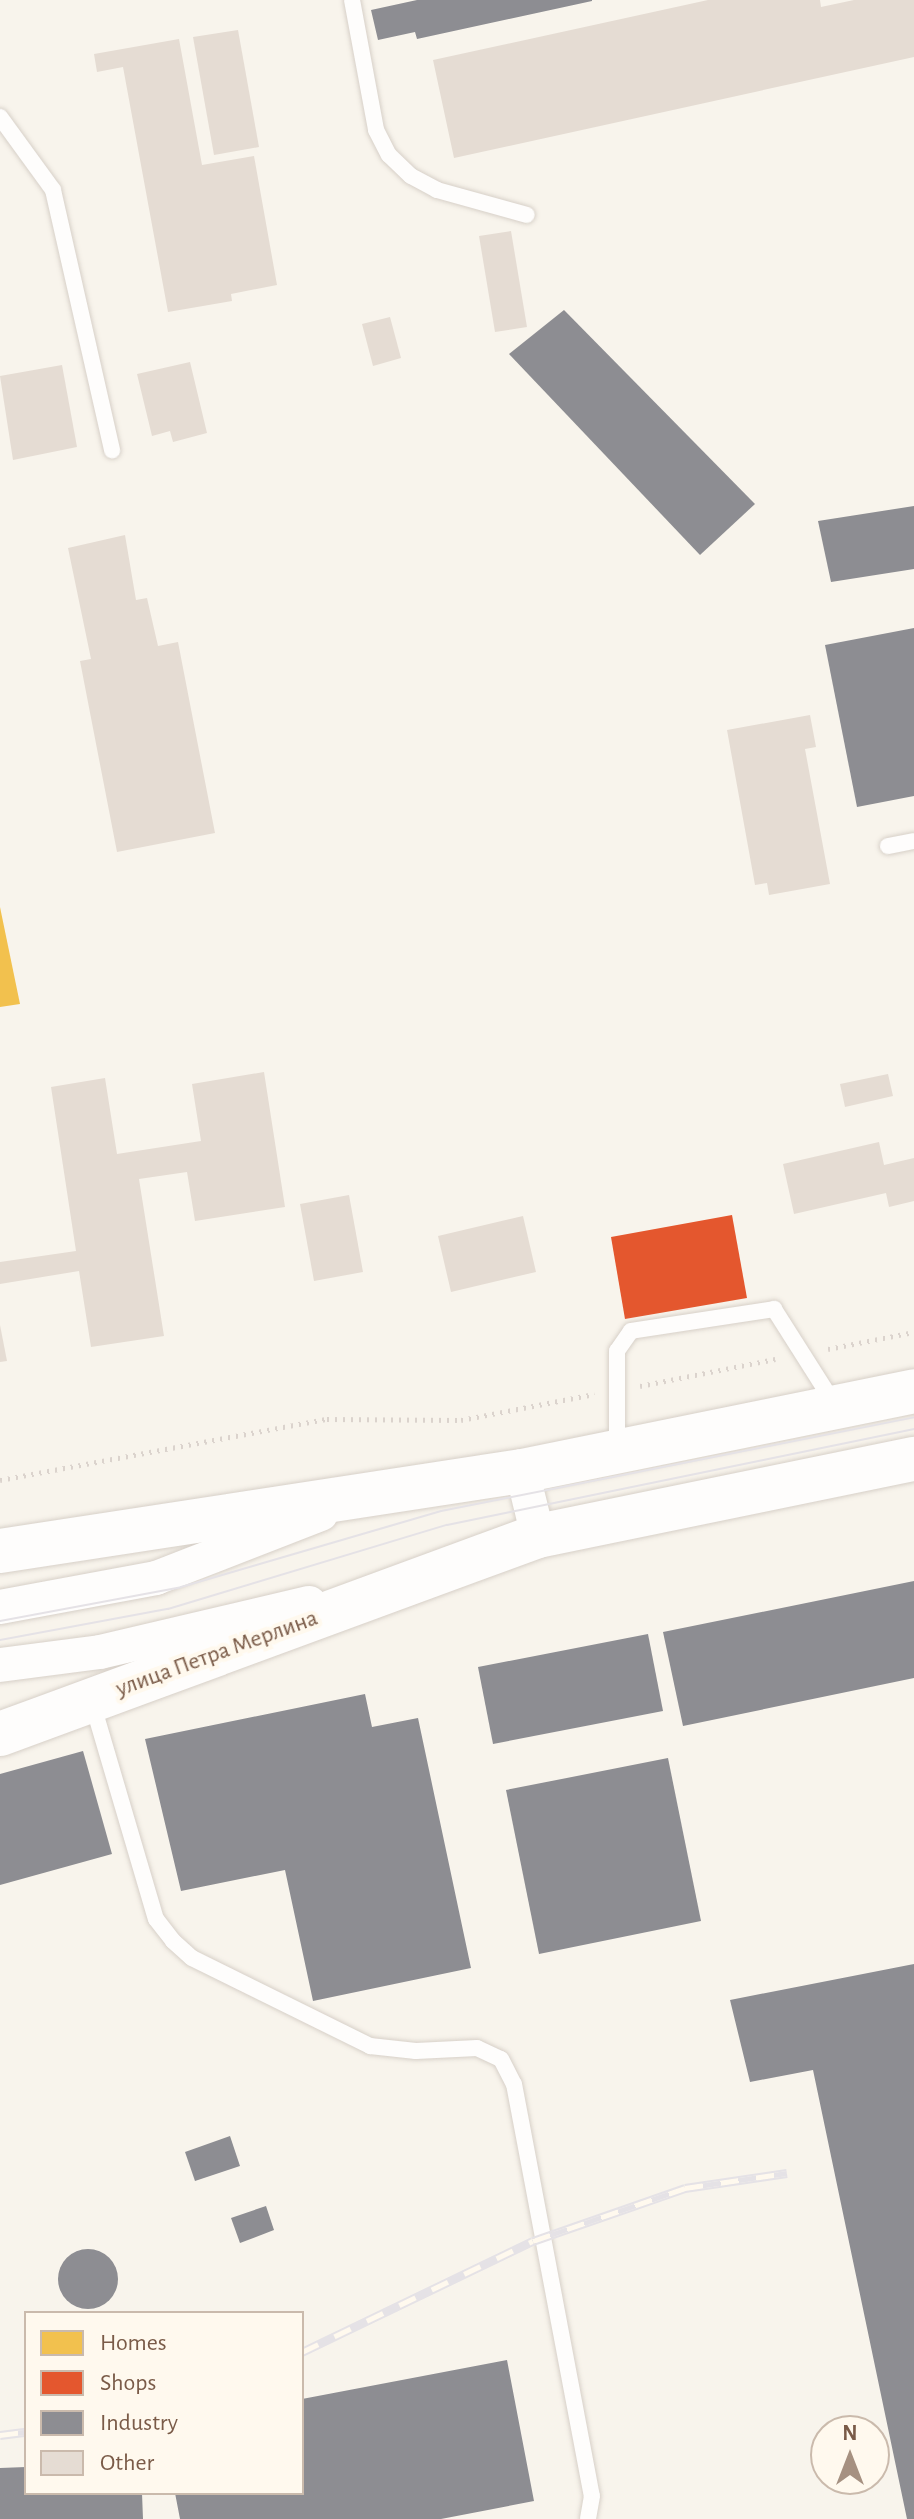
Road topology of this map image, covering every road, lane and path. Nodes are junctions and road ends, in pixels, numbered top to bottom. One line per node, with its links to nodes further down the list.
1 (352, 0): 3 (lane)
2 (0, 117): 4 (lane)
3 (527, 215)
4 (112, 450)
5 (914, 841): 6 (lane)
6 (888, 846)
7 (914, 1332): 8 (path)
8 (804, 1353): 9 (path); 9 (lane); 11 (lane)
9 (617, 1390): 12 (lane); 15 (path)
10 (914, 1391): 11 (main road)
11 (836, 1406): 12 (main road)
12 (617, 1451): 14 (main road)
13 (914, 1459): 17 (main road, улица Петра Мерлина)
14 (522, 1471): 16 (main road); 17 (street)
15 (0, 1480)
16 (379, 1492): 18 (main road); 20 (street)
17 (538, 1536): 19 (main road, улица Петра Мерлина)
18 (0, 1551)
19 (433, 1574): 21 (street, улица Петра Мерлина); 22 (main road, улица Петра Мерлина)
20 (0, 1607)
21 (0, 1665)
22 (91, 1700): 23 (main road, улица Петра Мерлина); 24 (lane)
23 (0, 1734)
24 (588, 2519)

